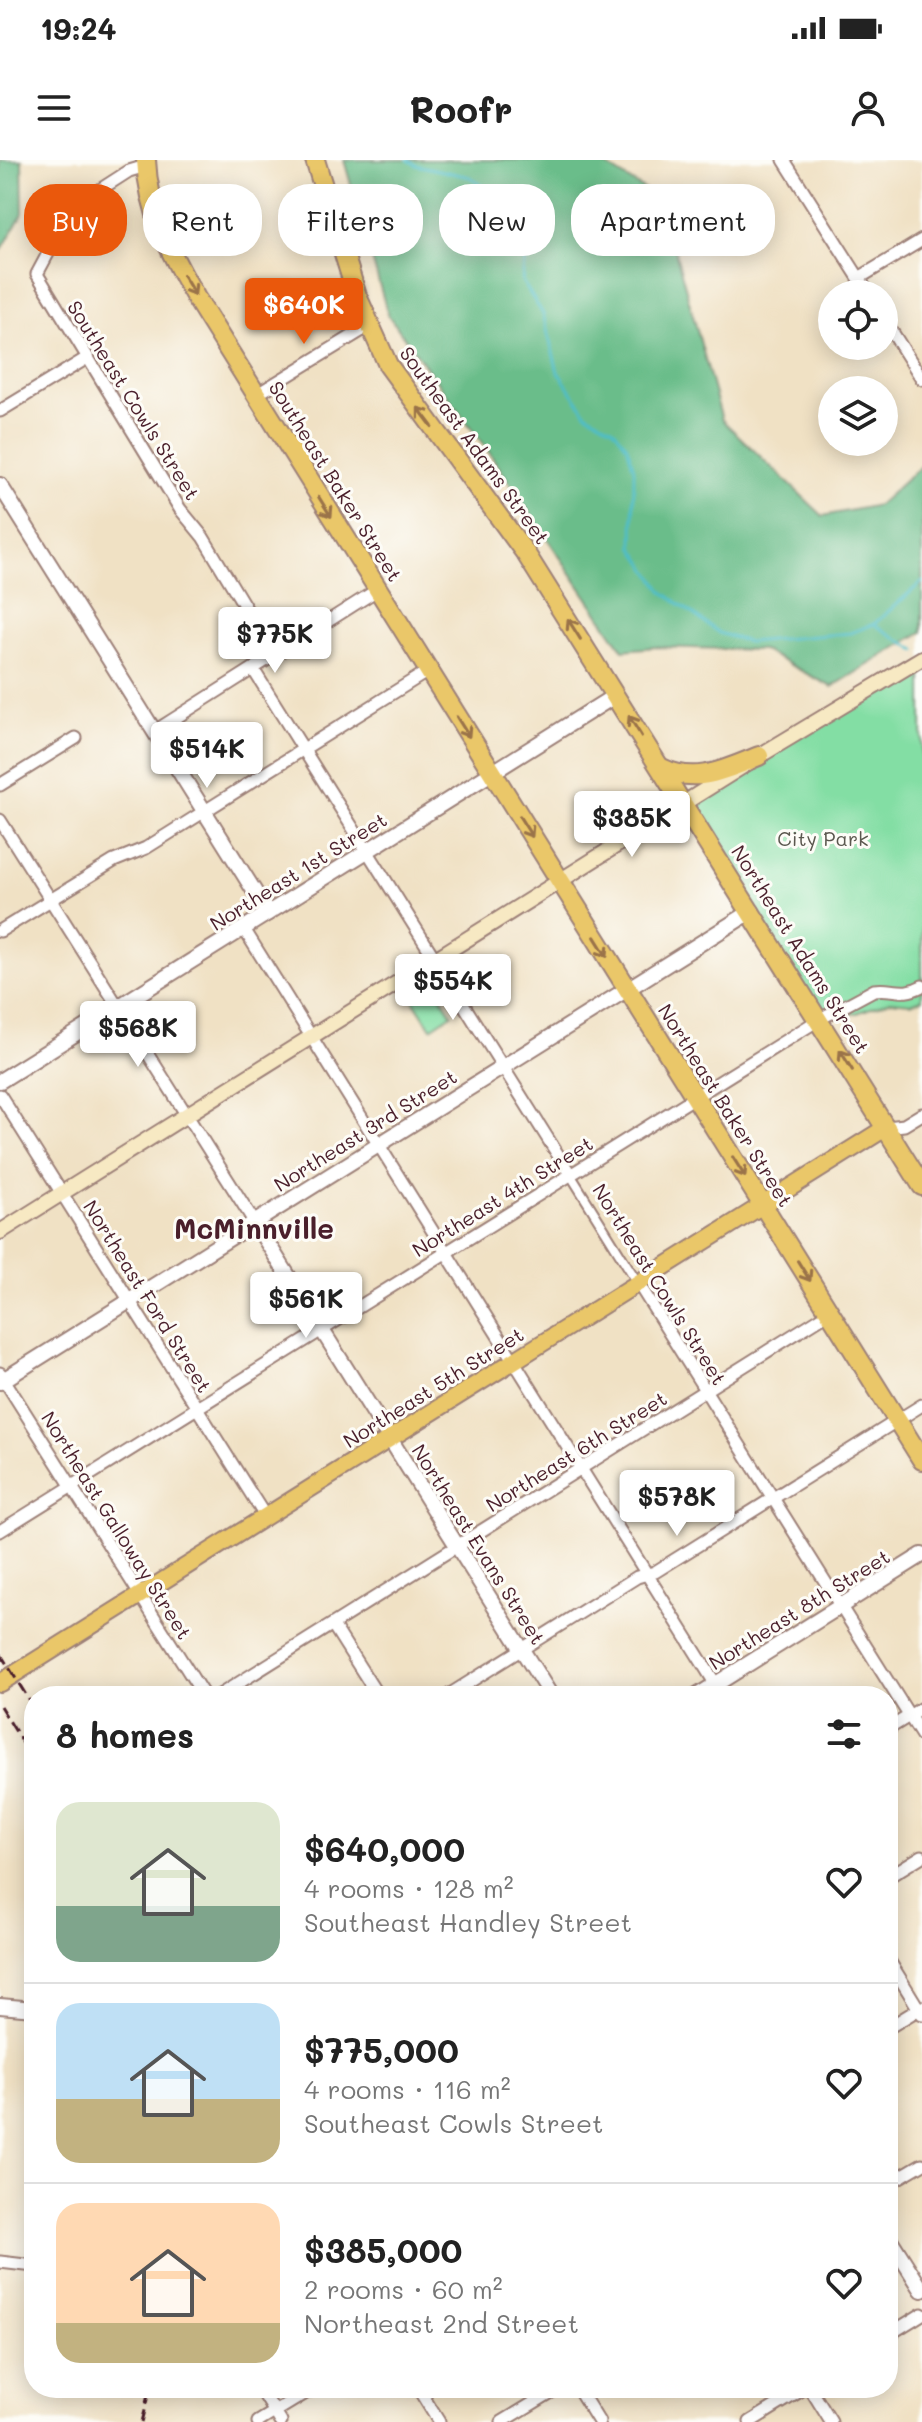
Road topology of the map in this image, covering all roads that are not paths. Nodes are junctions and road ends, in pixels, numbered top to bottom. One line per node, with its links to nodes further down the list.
1 (315, 160): 10 (highway, Southeast Adams Street)
2 (784, 160): 9 (street)
3 (146, 163): 4 (street, Southeast Cowls Street); 5 (highway, Southeast Baker Street)
4 (122, 178): 6 (street); 12 (street, Southeast Cowls Street)
5 (148, 184)
6 (143, 186)
7 (922, 240): 9 (street)
8 (172, 256): 14 (highway, Southeast Baker Street, one-way to 14)
9 (859, 278)
10 (369, 326): 14 (street); 22 (highway, Southeast Adams Street, one-way to 10)
11 (898, 341): 13 (street)
12 (87, 358): 15 (street); 18 (street, Southeast Cowls Street)
13 (922, 379)
14 (256, 395): 17 (highway, Southeast Baker Street, one-way to 17)
15 (0, 411)
16 (0, 485): 23 (street)
17 (377, 590): 18 (street); 21 (highway, Southeast Baker Street)
18 (274, 655): 20 (street)
19 (922, 658): 26 (main road)
20 (253, 669): 23 (street); 25 (street)
21 (428, 671): 25 (street); 28 (highway, Southeast Baker Street, one-way to 28)
22 (616, 695): 27 (highway, Northeast Adams Street, one-way to 22); 28 (street, Northeast 1st Street)
23 (155, 731): 31 (street)
24 (76, 738): 29 (street)
25 (303, 749): 31 (street); 33 (street)
26 (759, 756): 27 (highway); 30 (main road)
27 (662, 768): 30 (highway, Northeast Adams Street)
28 (492, 773): 33 (street, Northeast 1st Street); 34 (highway, Northeast Baker Street, one-way to 34)
29 (0, 785)
30 (684, 804): 34 (main road); 36 (highway, Northeast Adams Street)
31 (204, 812): 35 (street); 37 (street)
32 (0, 820): 35 (street, Northeast Evans Street)
33 (368, 851): 37 (street, Northeast 1st Street); 40 (street, Northeast Cowls Street)
34 (560, 881): 40 (main road); 42 (highway, Northeast Baker Street, one-way to 42)
35 (50, 899): 39 (street); 43 (street, Northeast Evans Street)
36 (752, 911): 42 (street, Northeast 3rd Street); 44 (highway, Northeast Adams Street)
37 (268, 913): 38 (street, Northeast 1st Street)
38 (244, 929): 43 (street, Northeast 1st Street); 45 (street)
39 (0, 931)
40 (435, 959): 45 (main road); 46 (street, Northeast Cowls Street)
41 (922, 986): 44 (street, Northeast 4th Street)
42 (627, 989): 46 (street, Northeast 3rd Street); 49 (highway, Northeast Baker Street)
43 (120, 1007): 47 (street, Northeast 1st Street); 50 (street, Northeast Evans Street)
44 (820, 1019): 49 (street, Northeast 4th Street); 52 (highway, Northeast Adams Street, one-way to 44)
45 (311, 1036): 50 (main road); 53 (street)
46 (502, 1067): 53 (street, Northeast 3rd Street); 54 (street, Northeast Cowls Street)
47 (0, 1081)
48 (0, 1095): 56 (street, Northeast Ford Street)
49 (695, 1096): 54 (street, Northeast 4th Street); 57 (highway, Northeast Baker Street, one-way to 57)
50 (187, 1114): 56 (main road); 58 (street, Northeast Evans Street)
51 (922, 1114): 52 (street)
52 (887, 1127): 55 (highway, Northeast Adams Street); 57 (main road, Northeast 5th Street)
53 (379, 1145): 58 (street, Northeast 3rd Street); 60 (street)
54 (570, 1174): 60 (street, Northeast 4th Street); 61 (street, Northeast Cowls Street)
55 (922, 1186)
56 (62, 1194): 59 (main road); 62 (street, Northeast Ford Street)
57 (763, 1205): 61 (main road, Northeast 5th Street); 63 (highway, Northeast Baker Street, one-way to 63)
58 (255, 1223): 62 (street, Northeast 3rd Street); 64 (street, Northeast Evans Street)
59 (0, 1232)
60 (445, 1251): 64 (street, Northeast 4th Street); 65 (street)
61 (638, 1283): 65 (main road, Northeast 5th Street); 67 (street, Northeast Cowls Street)
62 (130, 1300): 66 (street, Northeast 3rd Street); 69 (street, Northeast Ford Street)
63 (830, 1312): 67 (street, Northeast 6th Street); 70 (highway, Northeast Baker Street)
64 (321, 1329): 69 (street, Northeast 4th Street); 71 (street, Northeast Evans Street)
65 (514, 1361): 71 (main road, Northeast 5th Street); 73 (street)
66 (1, 1378): 74 (street, Northeast Galloway Street)
67 (706, 1391): 73 (street, Northeast 6th Street); 75 (street, Northeast Cowls Street)
68 (922, 1405): 70 (street)
69 (196, 1408): 74 (street, Northeast 4th Street); 76 (street, Northeast Ford Street)
70 (898, 1420): 72 (highway, Northeast Baker Street); 75 (street)
71 (389, 1438): 76 (main road, Northeast 5th Street); 78 (street, Northeast Evans Street)
72 (922, 1460)
73 (581, 1468): 78 (street, Northeast 6th Street); 80 (street)
74 (72, 1486): 77 (street, Northeast 4th Street); 81 (street, Northeast Galloway Street)
75 (773, 1498): 80 (street); 82 (street, Northeast Cowls Street)
76 (265, 1516): 81 (main road, Northeast 5th Street)
77 (0, 1531)
78 (457, 1546): 83 (street, Northeast 6th Street); 84 (street, Northeast Evans Street)
79 (922, 1555): 82 (street, Northeast 8th Street)
80 (647, 1574): 84 (street); 91 (street)
81 (140, 1596): 85 (main road, Northeast 5th Street); 86 (street, Northeast Galloway Street)
82 (840, 1606): 92 (street, Northeast 8th Street); 93 (street, Northeast Cowls Street)
83 (333, 1625): 87 (street, Northeast 6th Street); 88 (street)
84 (522, 1649): 89 (street); 90 (street, Northeast Evans Street)
85 (0, 1683)
86 (198, 1686)
87 (234, 1686)
88 (372, 1686)
89 (463, 1686)
90 (545, 1686)
91 (717, 1686)
92 (726, 1686)
93 (891, 1686)
94 (898, 1697): 96 (street, Northeast Cowls Street)
95 (922, 1708): 96 (street)
96 (910, 1716): 97 (street); 98 (street, Northeast Cowls Street)
97 (898, 1723)
98 (922, 1736)
99 (922, 1856): 100 (street)
100 (898, 1871)
101 (898, 1974): 104 (street)
102 (0, 2006): 103 (street)
103 (24, 2008)
104 (921, 2010): 105 (street)
105 (898, 2023)
106 (922, 2164): 107 (street)
107 (898, 2178)
108 (898, 2252): 111 (street)
109 (0, 2262): 110 (street)
110 (24, 2265)
111 (922, 2290)
112 (922, 2314): 113 (street)
113 (898, 2329)
114 (266, 2398): 121 (street)
115 (302, 2398): 121 (street)
116 (424, 2398): 123 (street)
117 (542, 2398): 124 (street)
118 (584, 2398): 125 (street)
119 (791, 2398): 126 (street)
120 (815, 2398): 127 (street)
121 (278, 2417): 122 (street)
122 (258, 2422)
123 (439, 2422)
124 (502, 2422)
125 (599, 2422)
126 (750, 2422)
127 (831, 2422)

